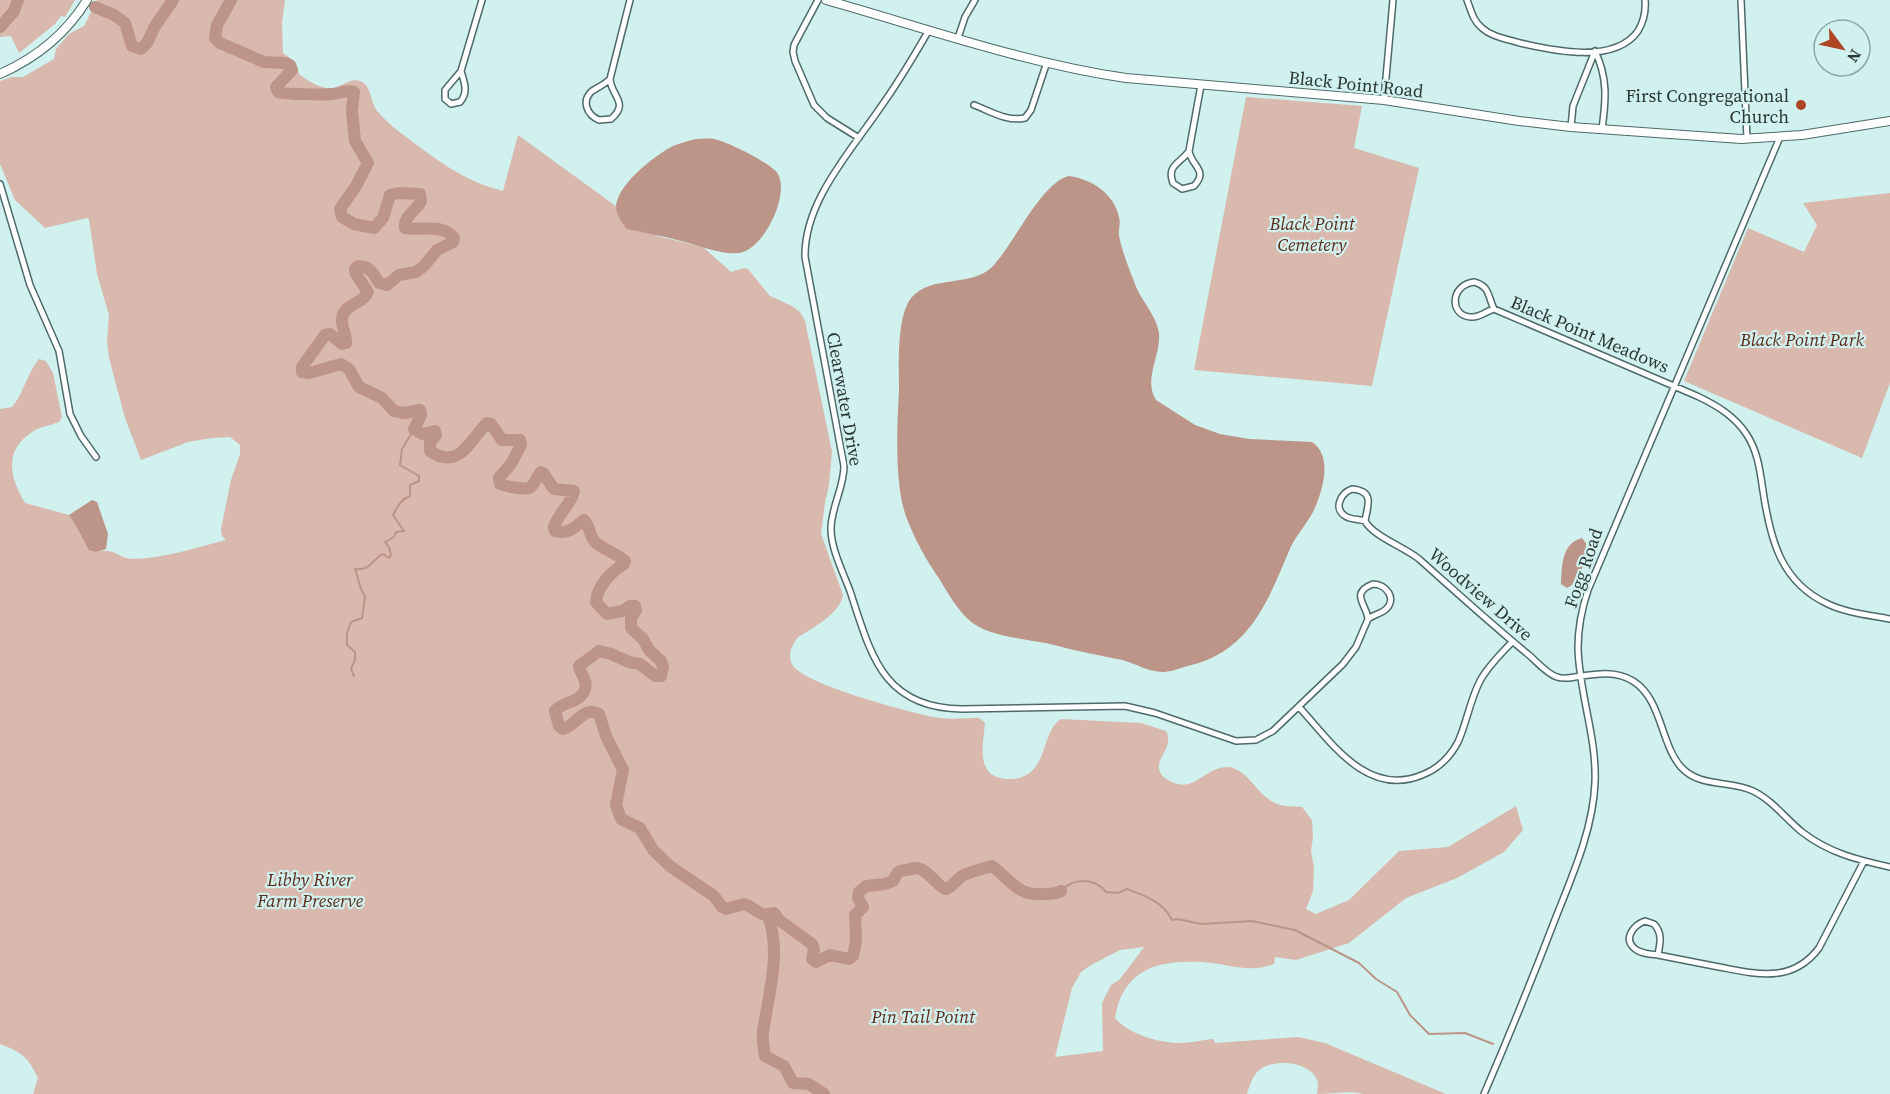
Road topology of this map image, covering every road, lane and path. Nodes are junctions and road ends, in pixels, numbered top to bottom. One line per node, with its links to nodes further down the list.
1 (87, 0): 16 (main road)
2 (482, 0): 15 (street)
3 (630, 0): 17 (street)
4 (818, 0): 25 (street)
5 (826, 0): 11 (main road, Black Point Road)
6 (975, 0): 12 (street)
7 (1393, 0): 19 (street)
8 (1467, 0): 13 (street)
9 (1645, 0): 13 (street)
10 (1741, 0): 26 (street)
11 (929, 30): 12 (main road, Black Point Road); 25 (street, Clearwater Drive)
12 (958, 38): 14 (main road, Black Point Road)
13 (1595, 51): 22 (street); 23 (street)
14 (1047, 62): 18 (main road, Black Point Road); 20 (street)
15 (461, 70): 15 (street)
16 (0, 74)
17 (610, 80): 17 (street)
18 (1201, 85): 19 (main road, Black Point Road); 27 (street)
19 (1384, 100): 22 (main road, Black Point Road)
20 (974, 105)
21 (1890, 122): 24 (main road, Black Point Road)
22 (1571, 127): 23 (main road, Black Point Road)
23 (1602, 129): 26 (main road, Black Point Road)
24 (1780, 137): 26 (main road, Black Point Road); 30 (street, Fogg Road)
25 (859, 138): 37 (street, Clearwater Drive)
26 (1747, 138)
27 (1189, 151): 27 (street)
28 (0, 184): 31 (street)
29 (1494, 309): 29 (street, Black Point Meadows); 30 (street, Black Point Meadows)
30 (1673, 386): 34 (street, Black Point Meadows); 36 (street, Fogg Road)
31 (96, 457)
32 (1365, 521): 32 (street, Woodview Drive); 35 (street, Woodview Drive)
33 (1368, 620): 33 (street, Clearwater Drive); 37 (street, Clearwater Drive)
34 (1890, 620)
35 (1512, 642): 36 (street, Woodview Drive); 37 (street)
36 (1581, 676): 38 (street, Woodview Drive); 41 (street, Fogg Road)
37 (1299, 707)
38 (1864, 861): 39 (street, Woodview Drive); 40 (street)
39 (1890, 867)
40 (1658, 955): 40 (street)
41 (1484, 1094)

